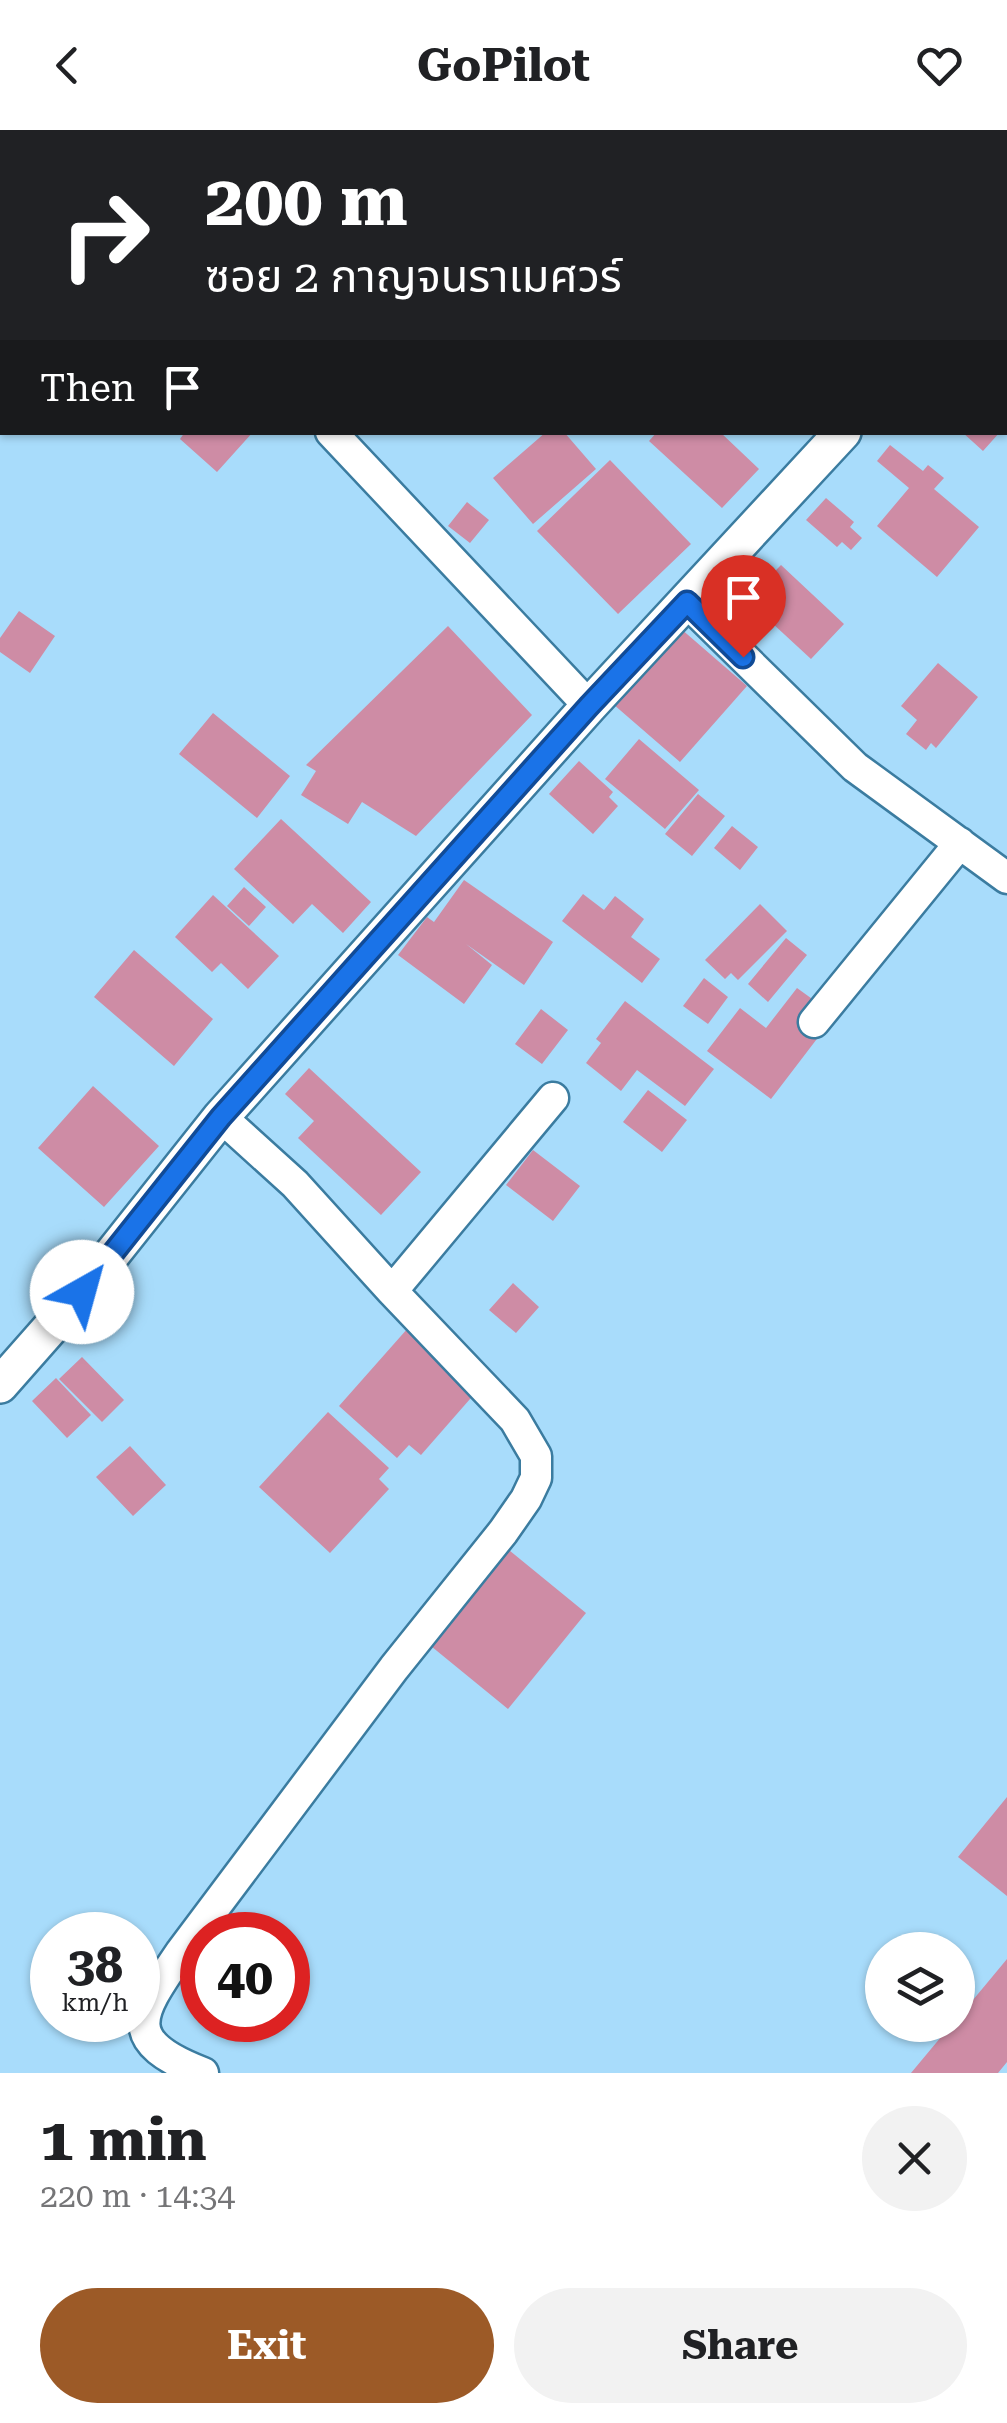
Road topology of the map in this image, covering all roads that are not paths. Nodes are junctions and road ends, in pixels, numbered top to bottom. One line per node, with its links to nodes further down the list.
1 (334, 435): 4 (street)
2 (840, 435): 3 (street)
3 (687, 602): 4 (street); 5 (street)
4 (589, 706): 9 (street)
5 (960, 843): 6 (street); 7 (street)
6 (1007, 878)
7 (814, 1022)
8 (554, 1098): 10 (street)
9 (221, 1117): 10 (street); 11 (street)
10 (392, 1290): 12 (street)
11 (0, 1384)
12 (203, 2073)

